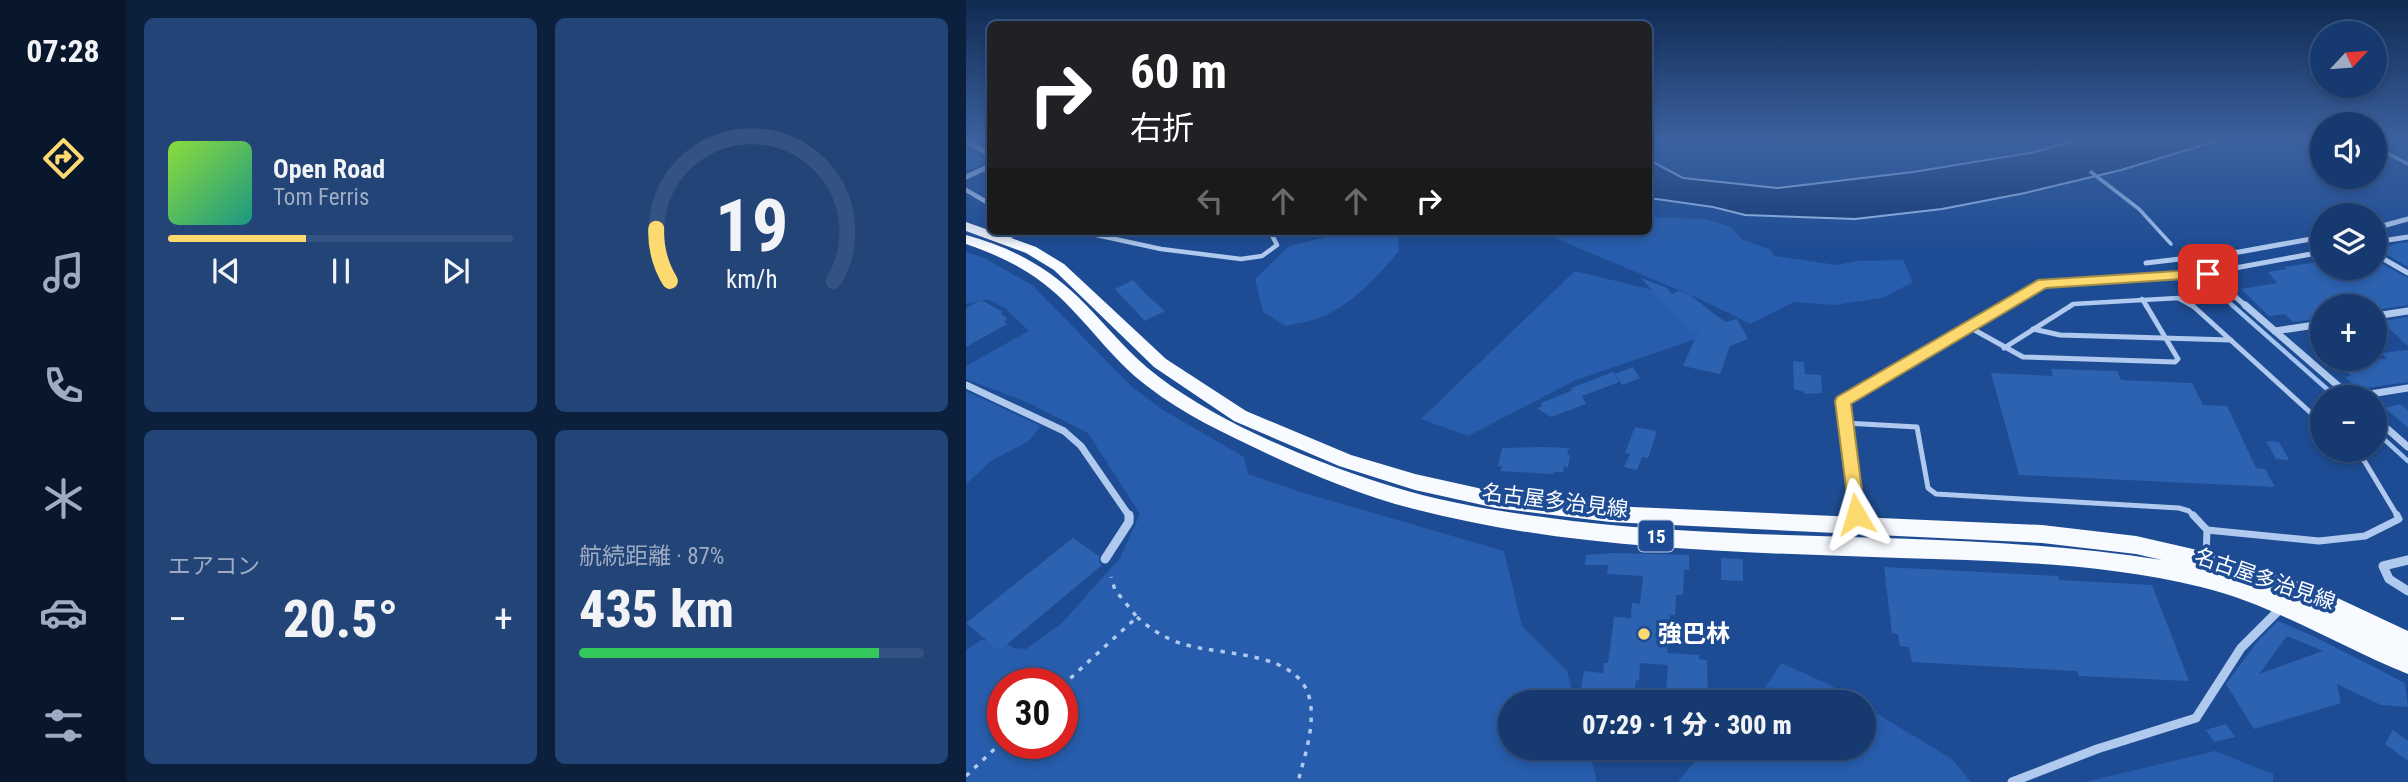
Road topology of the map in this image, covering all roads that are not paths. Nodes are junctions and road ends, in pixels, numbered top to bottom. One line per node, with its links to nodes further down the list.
1 (966, 190): 2 (lane)
2 (987, 202)
3 (2408, 219): 4 (street)
4 (2387, 225)
5 (966, 226): 6 (main road, 名古屋多治見線 / 15)
6 (987, 230)
7 (1013, 235): 38 (main road, 名古屋多治見線 / 15)
8 (1096, 235): 9 (lane)
9 (1272, 235)
10 (2408, 237): 13 (street)
11 (966, 239): 40 (main road, 名古屋多治見線 / 15)
12 (2310, 239): 16 (street)
13 (2387, 240)
14 (2310, 254): 18 (street)
15 (2387, 261): 17 (street)
16 (2147, 263)
17 (2408, 273)
18 (2208, 274): 23 (street); 25 (street)
19 (2142, 299): 24 (lane); 26 (lane); 27 (lane)
20 (2408, 311): 21 (street)
21 (2387, 314)
22 (2310, 326): 25 (street)
23 (1969, 327): 28 (lane); 34 (street)
24 (2033, 329): 26 (lane); 28 (lane)
25 (2275, 331): 30 (street)
26 (2166, 339): 27 (lane); 28 (lane)
27 (2231, 340): 33 (lane)
28 (2004, 348)
29 (966, 385): 41 (street)
30 (2337, 385)
31 (2408, 388): 32 (street)
32 (2387, 391)
33 (2310, 412)
34 (1845, 423): 38 (street); 39 (lane)
35 (2387, 429): 36 (street)
36 (2408, 447)
37 (2366, 462): 39 (lane)
38 (1858, 526): 40 (street); 42 (main road, 名古屋多治見線 / 15)
39 (2207, 530): 42 (lane)
40 (1863, 547): 45 (main road, 名古屋多治見線 / 15)
41 (1105, 559)
42 (2206, 561): 46 (main road, 名古屋多治見線 / 15)
43 (2408, 561): 44 (street)
44 (2408, 591)
45 (2284, 605): 47 (main road, 名古屋多治見線 / 15); 48 (street)
46 (2408, 642)
47 (2408, 663)
48 (2012, 782)

